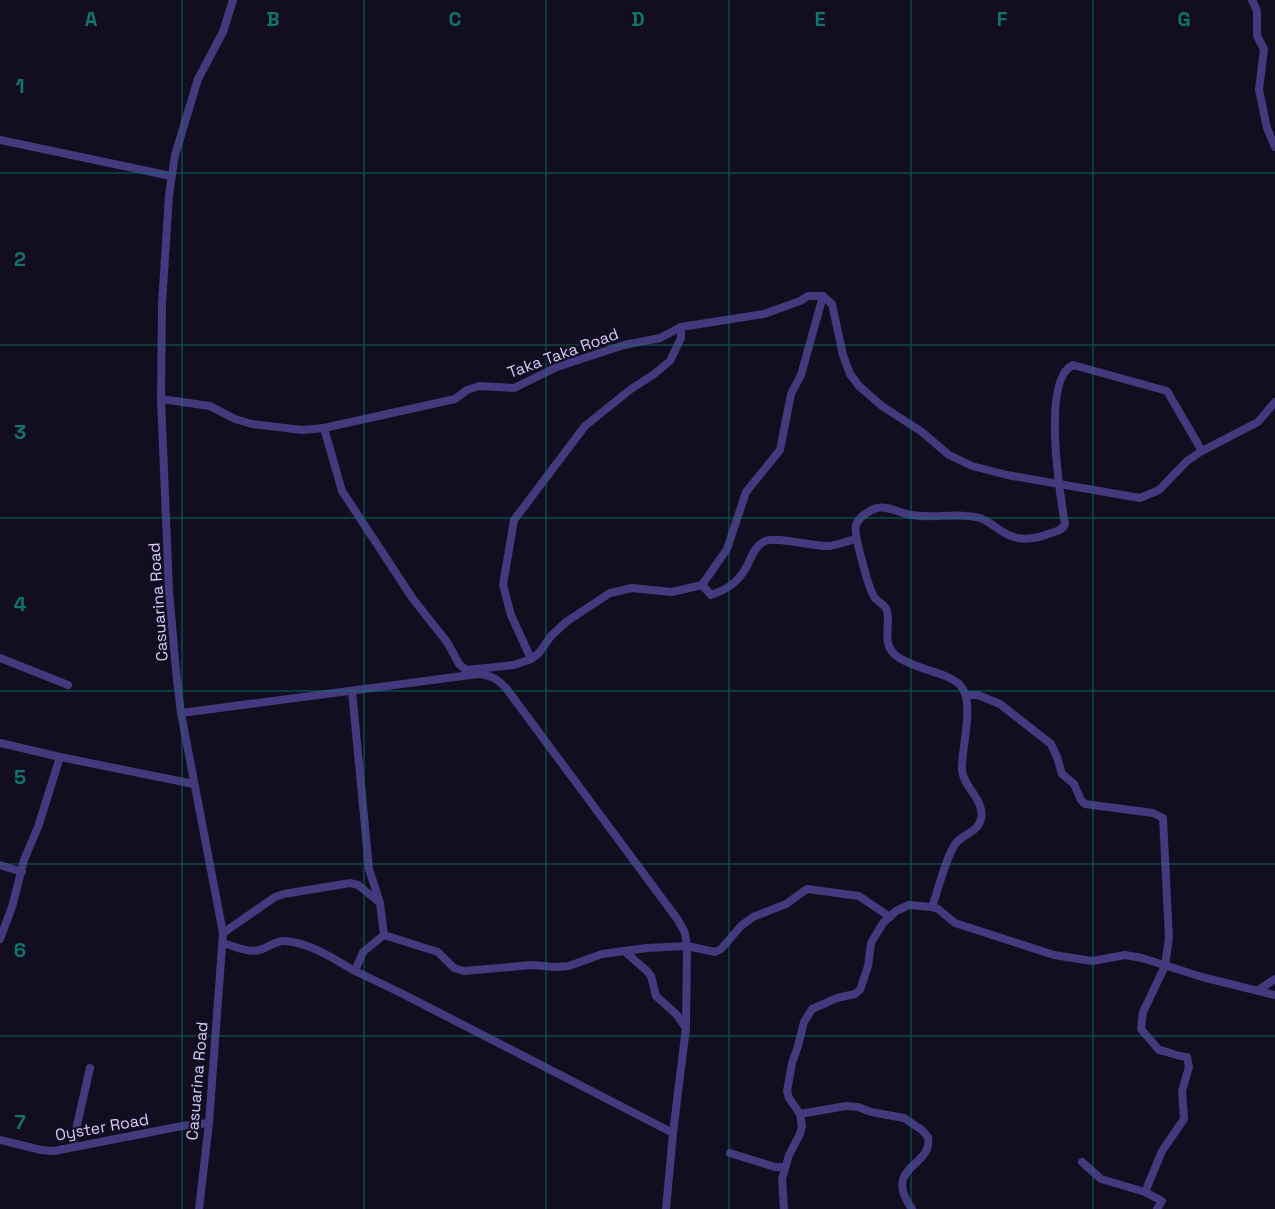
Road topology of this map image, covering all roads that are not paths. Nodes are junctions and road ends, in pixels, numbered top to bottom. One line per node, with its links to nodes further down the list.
1 (233, 0): 5 (street, Casuarina Road)
2 (1252, 0): 4 (street)
3 (0, 140): 5 (street)
4 (1275, 147)
5 (171, 176): 8 (street, Casuarina Road)
6 (822, 296): 7 (street, Taka Taka Road); 12 (street); 14 (street)
7 (681, 327): 10 (street, Taka Taka Road); 16 (street)
8 (161, 399): 10 (street, Taka Taka Road); 22 (street, Casuarina Road)
9 (1275, 402): 11 (street)
10 (324, 428): 17 (street)
11 (1202, 451): 12 (street); 12 (street)
12 (1058, 482): 13 (street)
13 (856, 539): 14 (street); 21 (street)
14 (702, 585): 16 (street)
15 (0, 658): 19 (street)
16 (531, 659): 17 (street)
17 (466, 670): 18 (street)
18 (478, 674): 20 (street); 35 (street)
19 (68, 685)
20 (352, 691): 22 (street); 28 (street)
21 (966, 695): 29 (street); 37 (street)
22 (181, 713): 25 (street, Casuarina Road)
23 (0, 743): 24 (street)
24 (60, 757): 25 (street); 27 (street)
25 (194, 784): 31 (street, Casuarina Road)
26 (0, 865): 27 (street)
27 (22, 872): 33 (street)
28 (380, 903): 31 (street); 32 (street)
29 (932, 907): 30 (street); 37 (street)
30 (890, 917): 35 (street); 44 (street)
31 (223, 933): 34 (street, Casuarina Road)
32 (384, 935): 36 (street); 38 (street)
33 (0, 939)
34 (223, 943): 38 (street); 45 (street, Casuarina Road)
35 (687, 946): 36 (street); 42 (street)
36 (624, 951): 42 (street)
37 (1165, 966): 40 (street); 52 (street)
38 (355, 971): 46 (street)
39 (1275, 979): 40 (street)
40 (1258, 990): 41 (street)
41 (1275, 995)
42 (686, 1028): 46 (street)
43 (90, 1068): 48 (street)
44 (800, 1114): 51 (street); 56 (street)
45 (209, 1123): 48 (street, Oyster Road); 53 (street, Casuarina Road)
46 (673, 1133): 54 (street)
47 (0, 1140): 48 (street, Oyster Road)
48 (72, 1147)
49 (730, 1153): 51 (street)
50 (1082, 1162): 52 (street)
51 (785, 1167): 55 (street)
52 (1145, 1192): 57 (street)
53 (199, 1209)
54 (666, 1209)
55 (784, 1209)
56 (912, 1209)
57 (1157, 1209)

